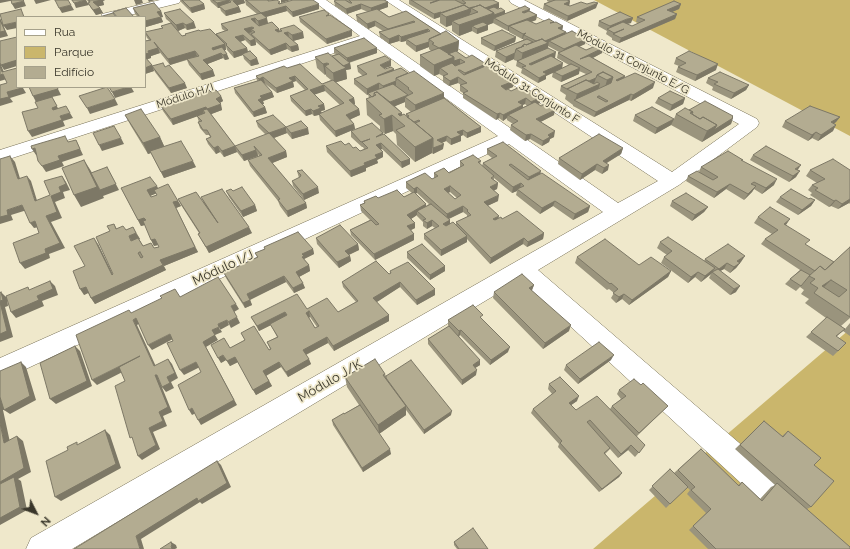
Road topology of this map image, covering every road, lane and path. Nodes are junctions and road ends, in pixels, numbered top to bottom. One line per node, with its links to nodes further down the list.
1 (175, 0): 5 (street)
2 (391, 0): 10 (street, Módulo 31 Conjunto F)
3 (515, 0): 7 (street, Módulo 31 Conjunto E/G)
4 (327, 1): 6 (street)
5 (111, 16)
6 (370, 37): 8 (street); 9 (street, Módulo H/I)
7 (751, 124): 10 (street, Módulo J/K)
8 (511, 137): 11 (street); 13 (street, Módulo I/J)
9 (0, 156)
10 (672, 181): 11 (street, Módulo J/K)
11 (618, 213): 12 (street, Módulo J/K)
12 (522, 269): 14 (street); 15 (street, Módulo J/K)
13 (0, 370)
14 (807, 522)
15 (42, 549)

